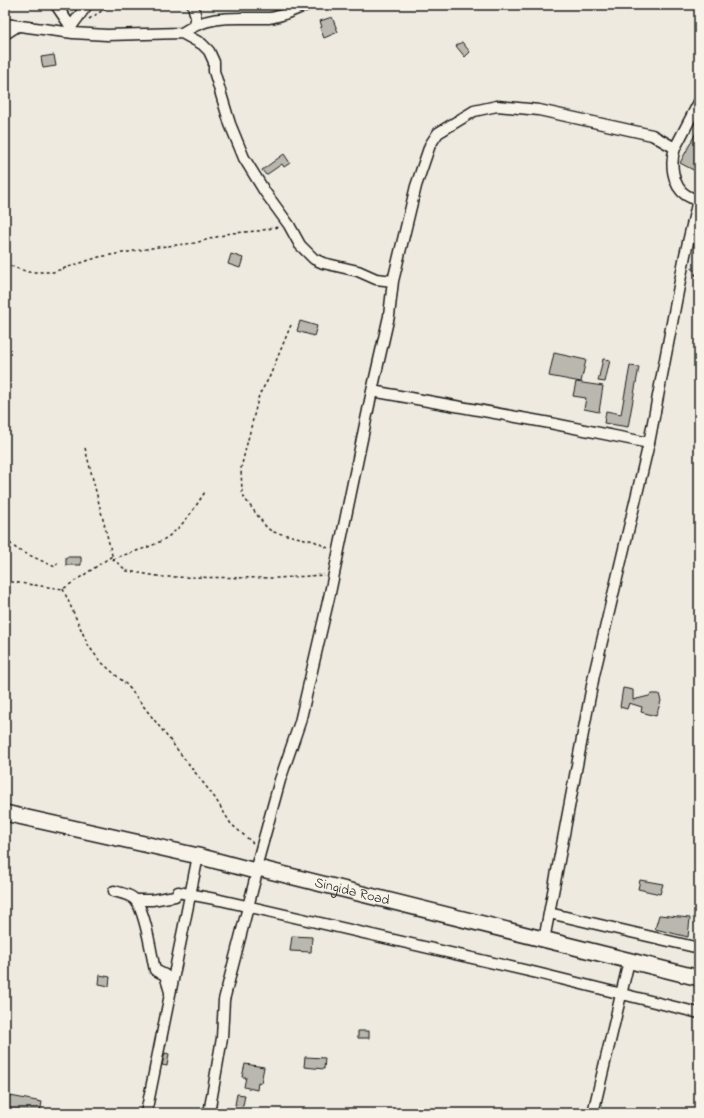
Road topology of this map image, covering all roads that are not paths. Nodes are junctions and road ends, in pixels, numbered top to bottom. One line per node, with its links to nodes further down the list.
1 (56, 5): 8 (street)
2 (87, 5): 8 (street)
3 (193, 5): 6 (street)
4 (307, 5): 6 (street)
5 (5, 24): 7 (street)
6 (193, 26): 9 (street)
7 (16, 27): 8 (street); 10 (street)
8 (72, 30): 9 (street)
9 (182, 33): 13 (street)
10 (5, 34)
11 (699, 102): 12 (street)
12 (675, 148): 13 (street); 15 (street)
13 (393, 282): 14 (street)
14 (372, 391): 15 (street); 18 (street)
15 (649, 443): 23 (street)
16 (5, 813): 17 (highway, Singida Road)
17 (198, 856): 18 (highway, Singida Road); 20 (street)
18 (256, 869): 22 (street); 24 (highway, Singida Road)
19 (114, 891): 21 (street)
20 (190, 894): 21 (street); 22 (street); 28 (street)
21 (136, 900): 28 (street)
22 (249, 906): 29 (street); 32 (street)
23 (549, 913): 24 (street); 25 (street)
24 (544, 940): 26 (highway, Singida Road)
25 (699, 948)
26 (629, 961): 27 (highway, Singida Road); 29 (street)
27 (699, 978)
28 (170, 992): 31 (street)
29 (622, 994): 30 (street); 33 (street)
30 (699, 1013)
31 (146, 1113)
32 (209, 1113)
33 (593, 1113)

